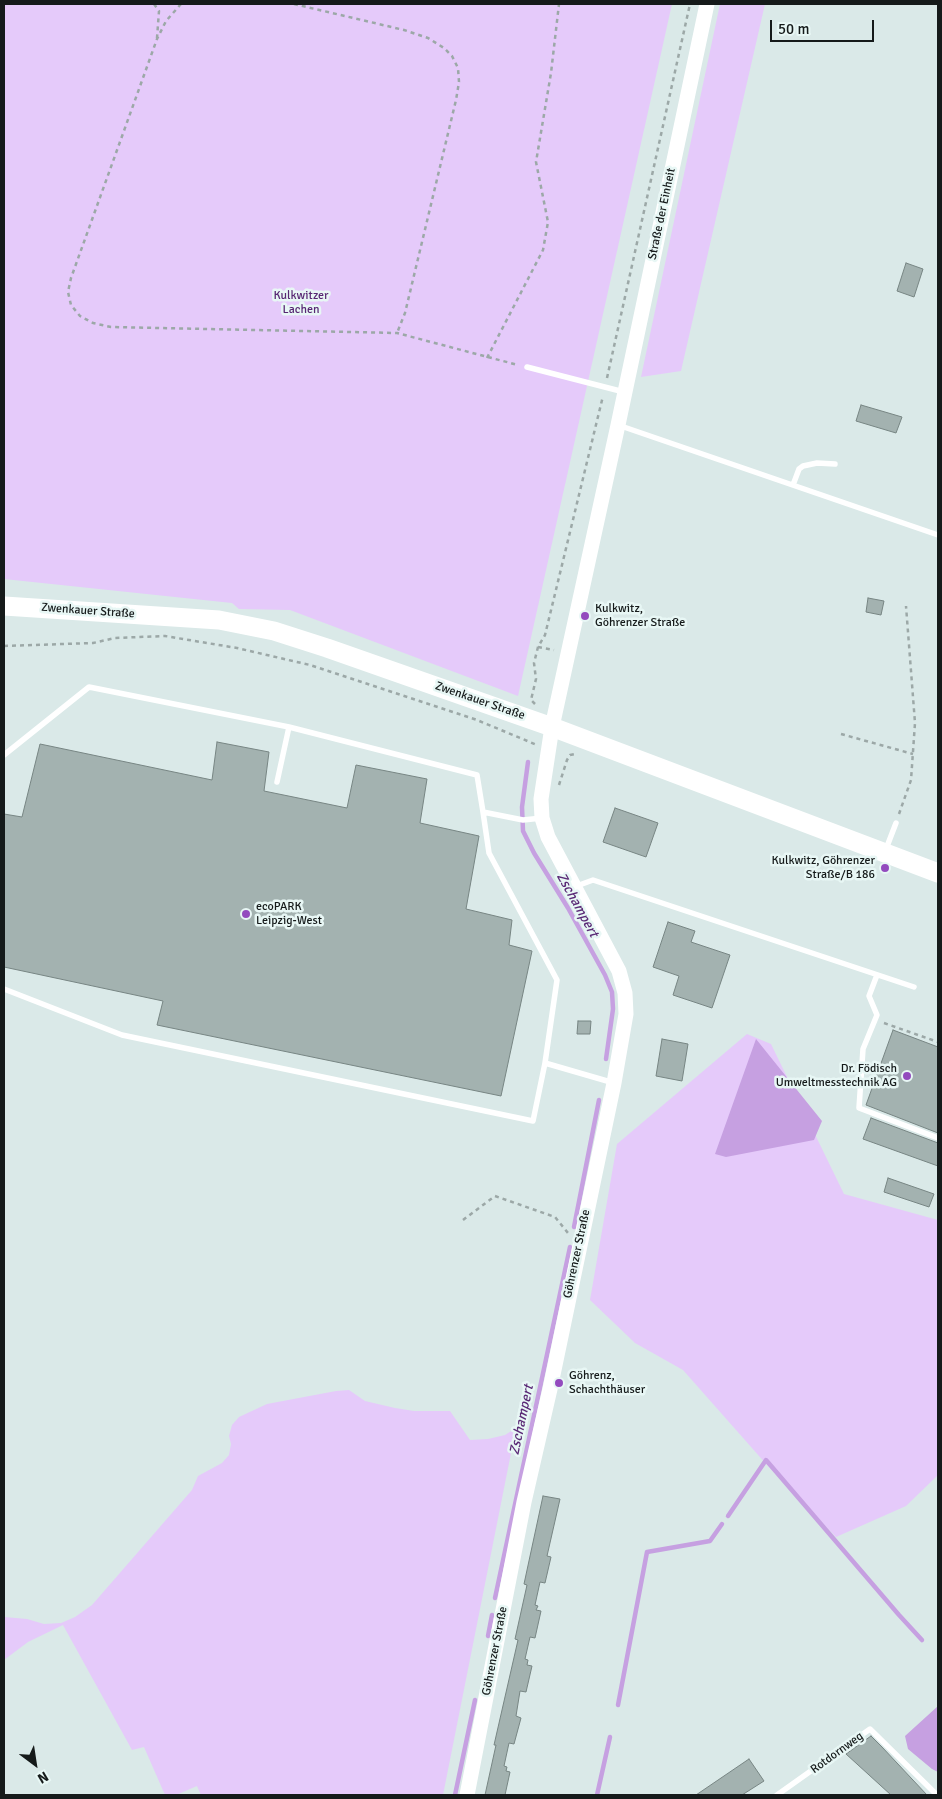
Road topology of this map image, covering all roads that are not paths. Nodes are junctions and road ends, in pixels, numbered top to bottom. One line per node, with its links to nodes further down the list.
1 (707, 4): 3 (street, Straße der Einheit)
2 (526, 367): 3 (lane)
3 (624, 392): 4 (street, Straße der Einheit)
4 (618, 425): 6 (lane); 10 (street, Straße der Einheit)
5 (835, 464): 6 (lane)
6 (793, 485): 7 (lane)
7 (938, 535)
8 (4, 606): 10 (main road, Zwenkauer Straße)
9 (289, 727): 11 (lane); 12 (lane); 13 (lane)
10 (552, 727): 14 (street, Göhrenzer Straße); 16 (main road, Zwenkauer Straße)
11 (4, 755)
12 (278, 782)
13 (483, 812): 14 (lane); 22 (lane)
14 (542, 818): 18 (street, Göhrenzer Straße)
15 (896, 823): 16 (lane)
16 (884, 852): 17 (main road, Zwenkauer Straße)
17 (938, 873)
18 (573, 887): 19 (lane); 23 (street, Göhrenzer Straße)
19 (877, 975): 20 (lane); 24 (lane)
20 (914, 987)
21 (4, 989): 22 (lane)
22 (545, 1063): 23 (lane)
23 (614, 1083): 25 (street, Göhrenzer Straße)
24 (938, 1138)
25 (467, 1795)
26 (777, 1795): 27 (lane, Rotdornweg)
27 (936, 1795)

